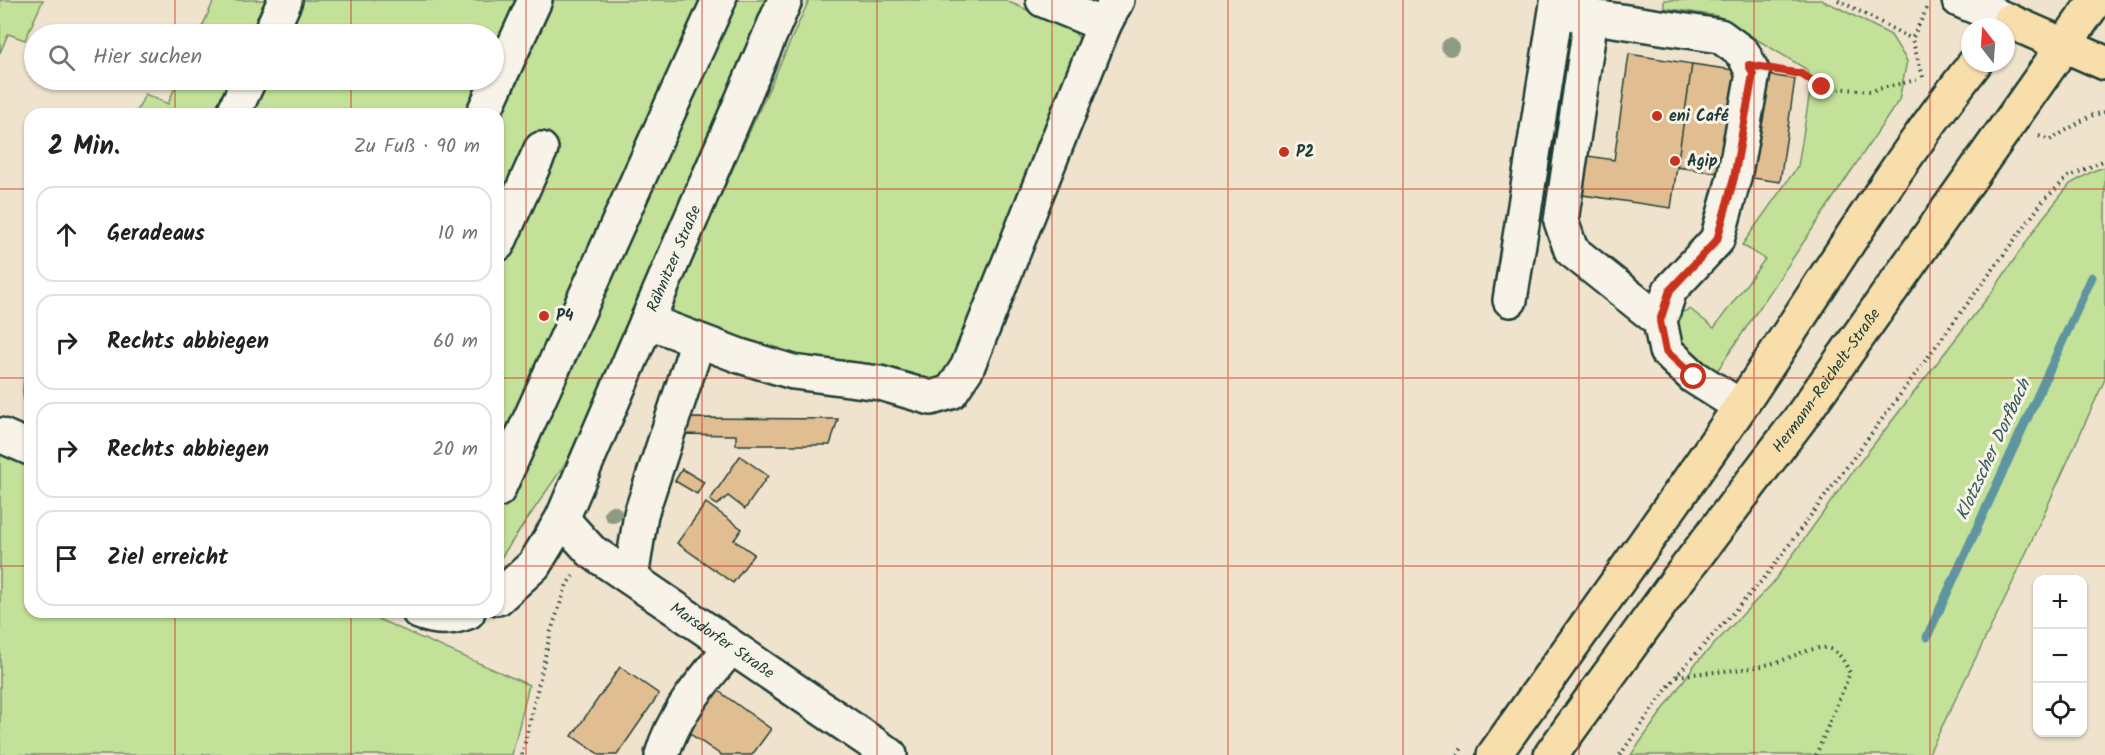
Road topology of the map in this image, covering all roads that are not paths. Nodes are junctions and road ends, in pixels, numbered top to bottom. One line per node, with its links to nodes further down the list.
1 (285, 0): 12 (street)
2 (534, 0): 15 (street)
3 (719, 0): 30 (street)
4 (785, 0): 24 (street, Rähnitzer Straße)
5 (1043, 0): 9 (street)
6 (1959, 0): 10 (street)
7 (2096, 0): 13 (main road, Hermann-Reichelt-Straße)
8 (1558, 2): 11 (street); 23 (street)
9 (1110, 13): 26 (street)
10 (2013, 16): 13 (main road)
11 (1591, 18): 25 (street); 25 (street)
12 (274, 24)
13 (2064, 46): 14 (main road); 38 (main road, Hermann-Reichelt-Straße)
14 (2105, 63)
15 (504, 67)
16 (1968, 72): 27 (main road)
17 (244, 90): 19 (street)
18 (494, 90): 20 (street)
19 (236, 108)
20 (486, 108)
21 (541, 149): 22 (street)
22 (504, 231)
23 (1510, 300)
24 (647, 321): 26 (street); 31 (street, Rähnitzer Straße)
25 (1660, 321): 27 (street)
26 (698, 341): 32 (street)
27 (1740, 406): 37 (main road)
28 (0, 435): 29 (street)
29 (24, 445)
30 (504, 477)
31 (562, 519): 32 (street, Marsdorfer Straße); 33 (street, Rähnitzer Straße)
32 (631, 579): 34 (street, Marsdorfer Straße)
33 (504, 592)
34 (731, 647): 35 (street); 36 (street, Marsdorfer Straße)
35 (662, 755)
36 (890, 755)
37 (1494, 755)
38 (1551, 755)

